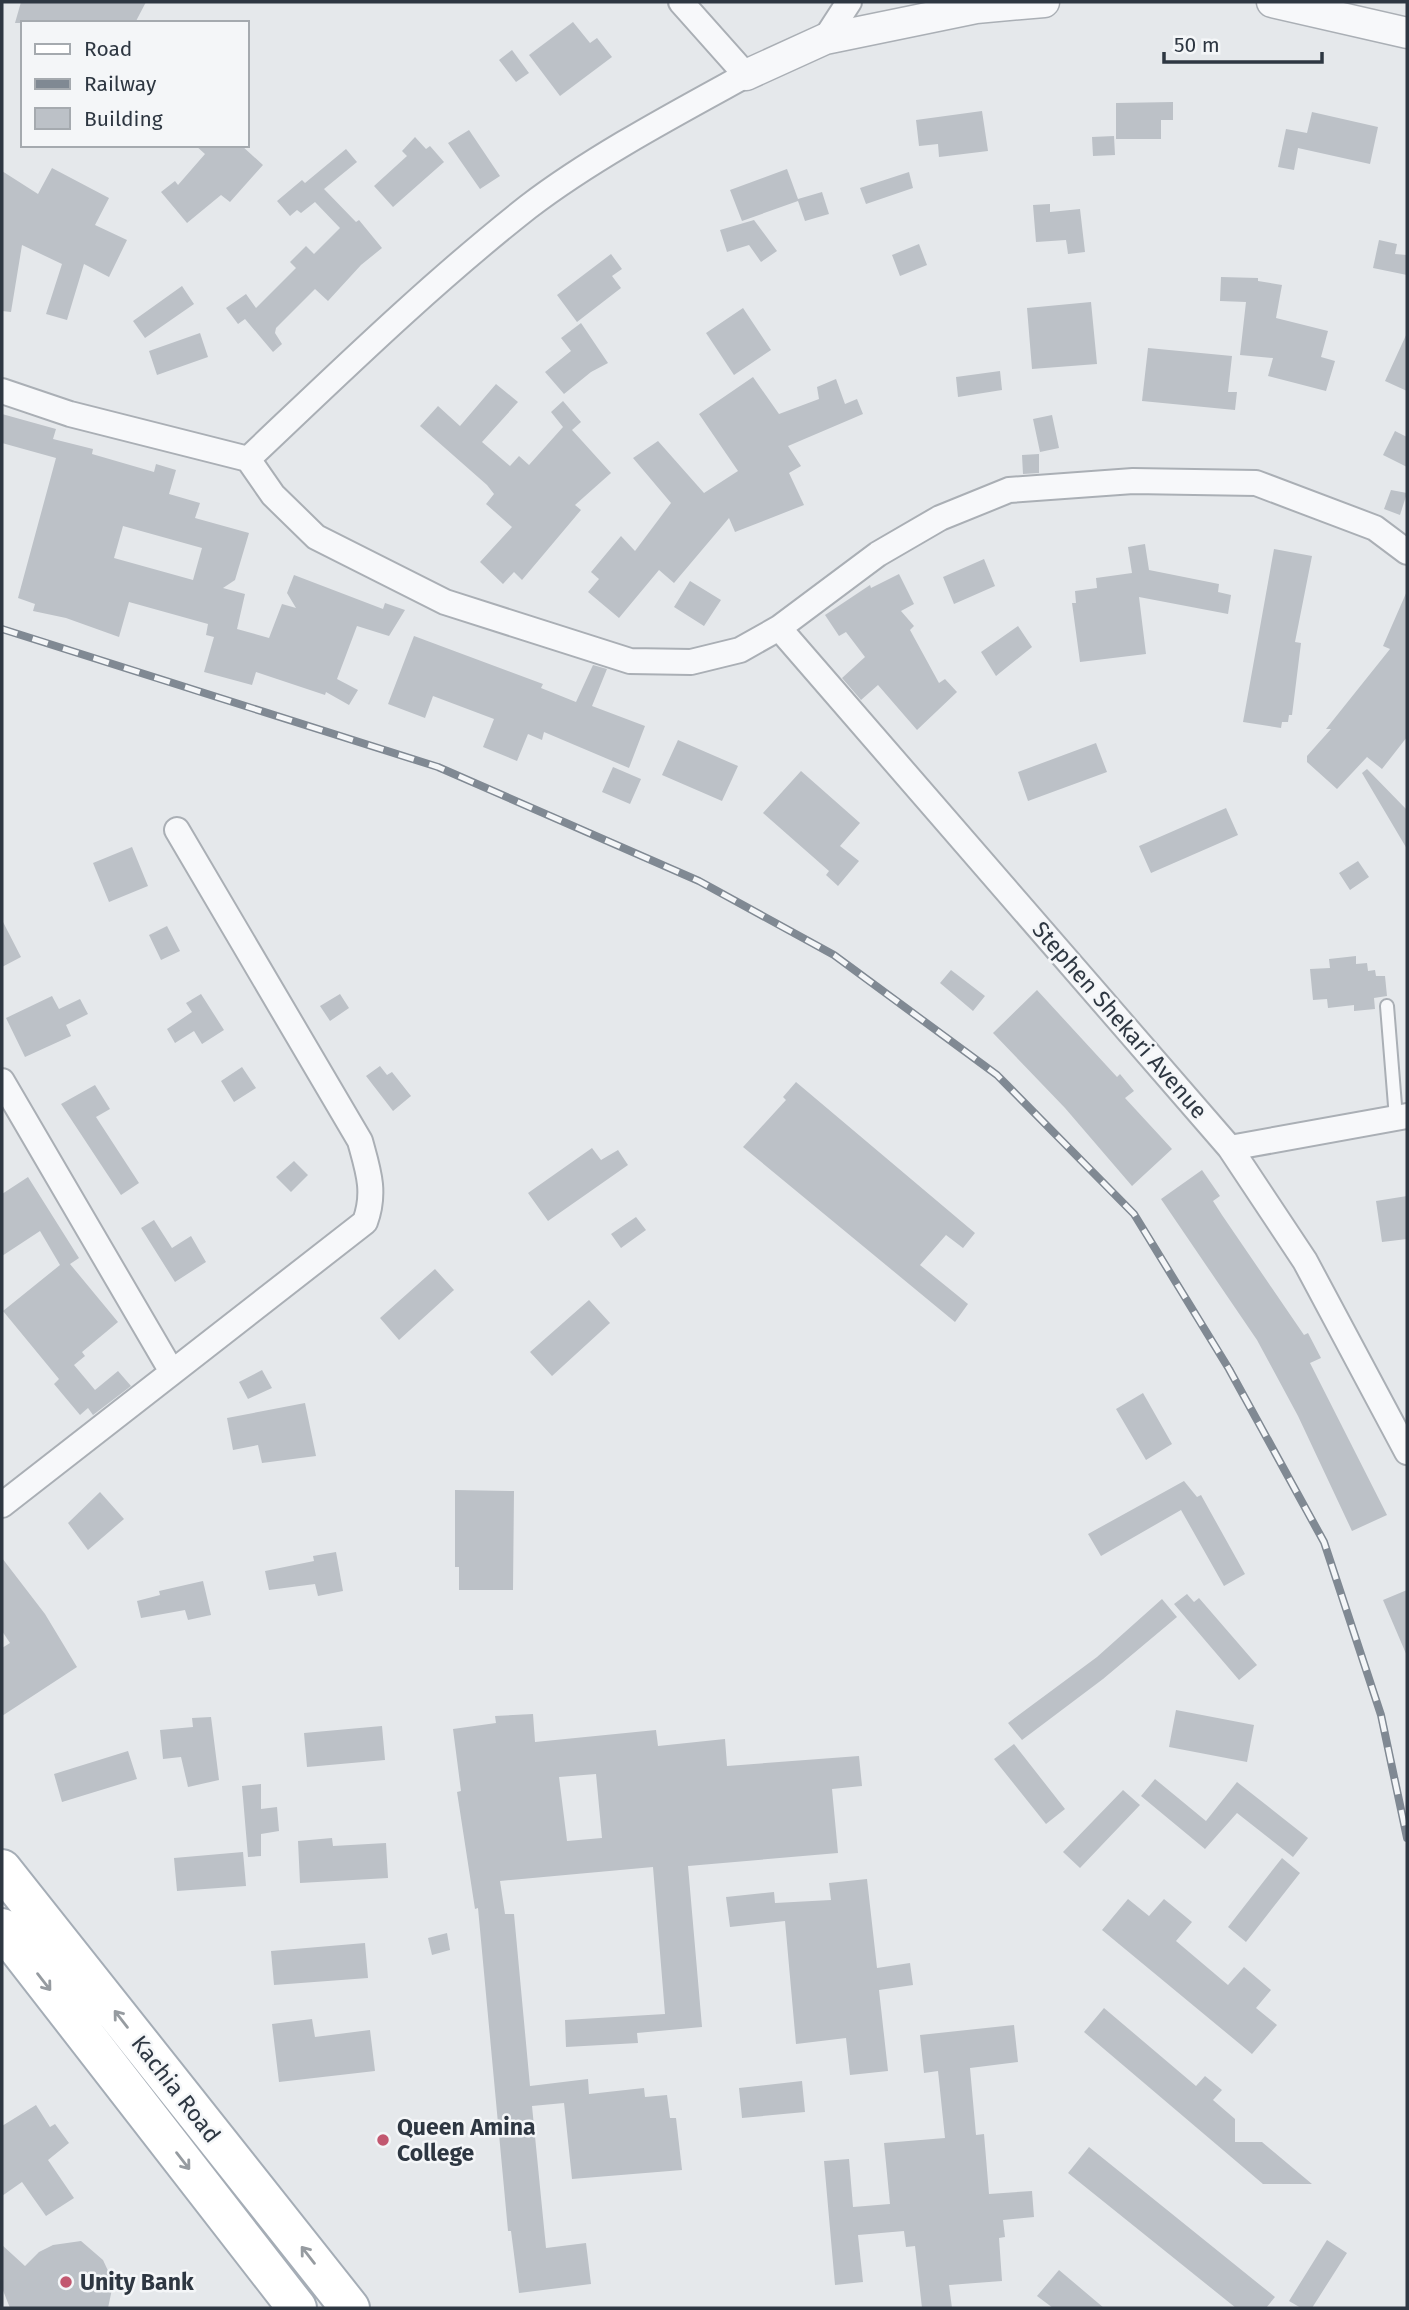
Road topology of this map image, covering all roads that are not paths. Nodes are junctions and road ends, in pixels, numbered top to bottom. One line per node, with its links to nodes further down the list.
1 (681, 2): 7 (street)
2 (849, 2): 6 (street)
3 (1044, 2): 6 (street)
4 (1272, 2): 5 (street)
5 (1407, 33)
6 (825, 39): 7 (street)
7 (746, 75): 9 (street)
8 (2, 391): 9 (street)
9 (248, 459): 11 (street)
10 (1407, 552): 11 (street)
11 (779, 628): 16 (street, Stephen Shekari Avenue)
12 (177, 830): 17 (street)
13 (1387, 1006): 15 (lane)
14 (2, 1081): 17 (street)
15 (1401, 1117): 16 (street)
16 (1230, 1148): 18 (street, Stephen Shekari Avenue)
17 (172, 1372): 19 (street)
18 (1407, 1452)
19 (2, 1505)
20 (2, 1869): 23 (main road, Kachia Road, one-way to 20)
21 (2, 1928): 22 (main road, Kachia Road, one-way to 22)
22 (297, 2308)
23 (350, 2308)

